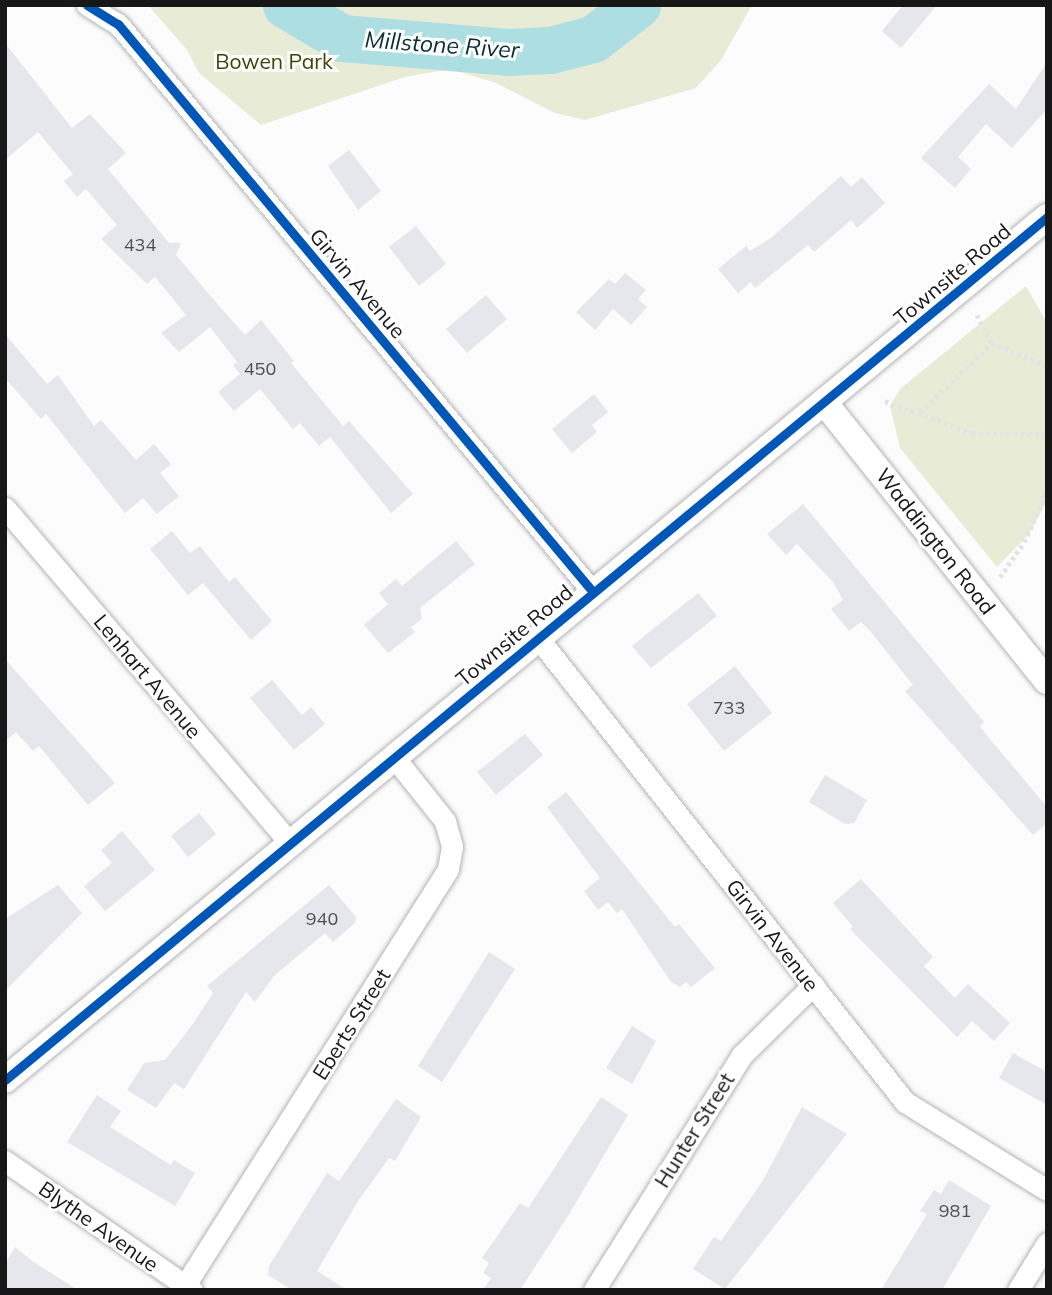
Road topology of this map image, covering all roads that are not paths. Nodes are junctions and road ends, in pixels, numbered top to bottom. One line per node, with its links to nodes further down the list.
1 (87, 5): 5 (street, Girvin Avenue)
2 (1047, 217): 3 (street, Townsite Road)
3 (824, 402): 5 (street, Townsite Road); 7 (street, Waddington Road)
4 (5, 508): 9 (street, Lenhart Avenue)
5 (593, 592): 6 (street, Townsite Road)
6 (538, 638): 8 (street, Townsite Road); 10 (street, Girvin Avenue)
7 (1047, 681)
8 (394, 757): 9 (street, Townsite Road); 15 (street, Eberts Street)
9 (290, 844): 11 (street, Townsite Road)
10 (813, 985): 13 (street, Girvin Avenue); 16 (street, Hunter Street)
11 (5, 1080)
12 (5, 1161): 15 (street, Blythe Avenue)
13 (1047, 1190)
14 (1047, 1244): 17 (street)
15 (187, 1288)
16 (594, 1290)
17 (1018, 1290)

